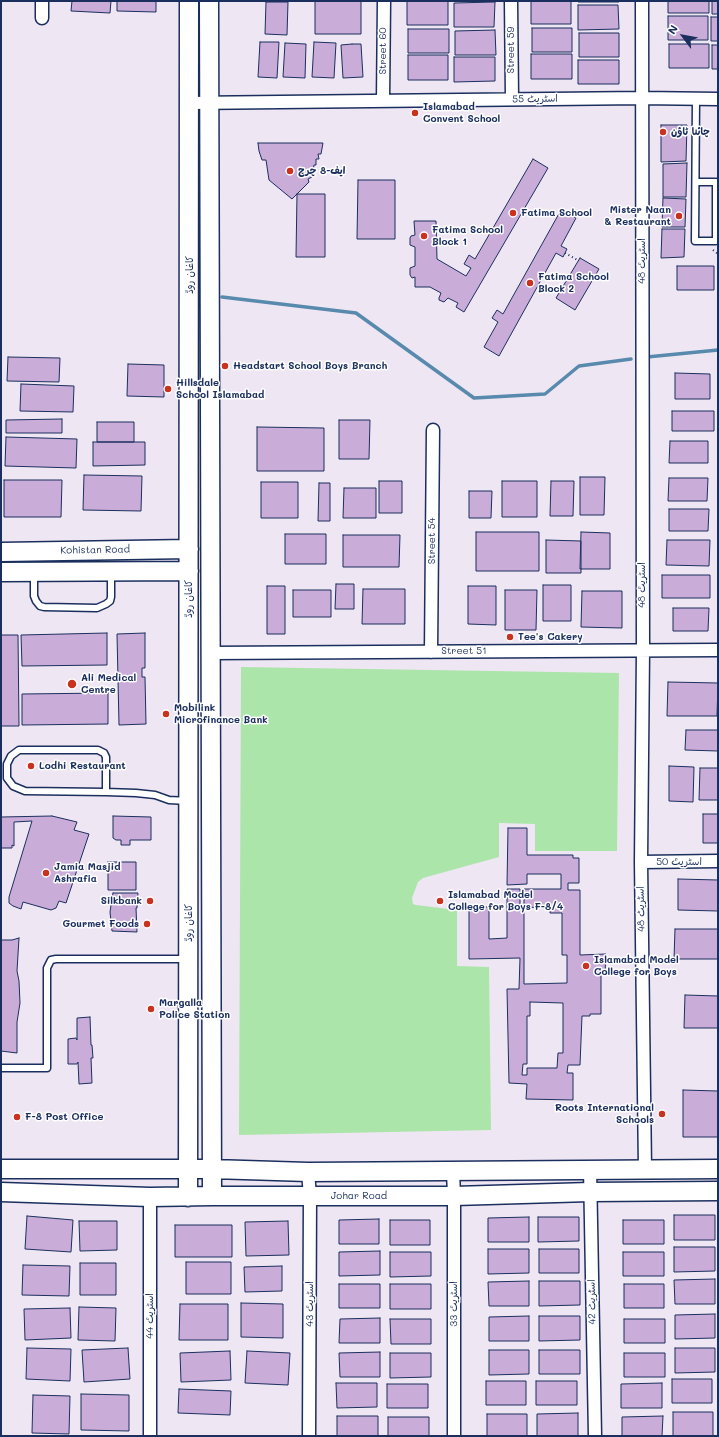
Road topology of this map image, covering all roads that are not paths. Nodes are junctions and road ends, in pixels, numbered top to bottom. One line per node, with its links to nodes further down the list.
1 (42, 1): 7 (street)
2 (189, 1): 14 (street, کاغان روڈ)
3 (209, 1): 13 (street, کاغان روڈ)
4 (384, 1): 12 (street, Street 60)
5 (511, 1): 10 (street, Street 59)
6 (642, 1): 8 (street, اسٹریٹ 48)
7 (42, 18)
8 (641, 98): 9 (street, اسٹریٹ 55); 10 (street, اسٹریٹ 55); 23 (street, اسٹریٹ 48)
9 (696, 98): 11 (street, اسٹریٹ 55); 15 (lane)
10 (512, 99): 12 (street, اسٹریٹ 55)
11 (718, 99)
12 (383, 101): 13 (street, اسٹریٹ 55)
13 (209, 102): 14 (street, اسٹریٹ 55); 26 (street, کاغان روڈ)
14 (190, 103): 17 (street, کاغان روڈ)
15 (696, 182): 15 (lane)
16 (433, 430): 25 (street, Street 54)
17 (189, 549): 18 (street, Kohistan Road); 19 (street, کاغان روڈ)
18 (1, 552)
19 (189, 571): 22 (street); 28 (street, کاغان روڈ)
20 (1, 572): 21 (street)
21 (34, 572): 22 (street); 22 (lane)
22 (111, 572)
23 (643, 650): 24 (street, Street 51); 25 (street, Street 51); 31 (street, اسٹریٹ 48)
24 (718, 650)
25 (431, 652): 26 (street, Street 51)
26 (210, 653): 29 (street, کاغان روڈ)
27 (106, 792): 27 (lane); 28 (lane)
28 (189, 803): 29 (street); 32 (street, کاغان روڈ)
29 (211, 806): 35 (street, کاغان روڈ)
30 (718, 861): 31 (street, اسٹریٹ 50)
31 (641, 862): 40 (street, اسٹریٹ 48)
32 (189, 959): 33 (lane); 34 (street, کاغان روڈ)
33 (1, 1068)
34 (189, 1078): 35 (street); 37 (street, کاغان روڈ)
35 (212, 1078): 38 (street, کاغان روڈ)
36 (1, 1169): 37 (street)
37 (189, 1169): 38 (street); 51 (street, کاغان روڈ)
38 (212, 1169): 43 (street); 47 (street, کاغان روڈ)
39 (590, 1169): 40 (street); 42 (street); 45 (street, اسٹریٹ 42)
40 (645, 1169): 41 (street)
41 (718, 1169)
42 (453, 1171): 43 (street); 49 (street, اسٹریٹ 33)
43 (308, 1172): 48 (street, اسٹریٹ 43)
44 (1, 1192): 50 (street, Johar Road)
45 (590, 1192): 46 (street, Johar Road); 49 (street, Johar Road); 55 (street, اسٹریٹ 42)
46 (718, 1192)
47 (212, 1196): 48 (street, Johar Road); 51 (street, Johar Road)
48 (310, 1196): 49 (street, Johar Road); 53 (street, اسٹریٹ 43)
49 (454, 1196): 54 (street, اسٹریٹ 33)
50 (150, 1197): 51 (street, Johar Road); 52 (street, اسٹریٹ 44)
51 (188, 1197)
52 (150, 1436)
53 (310, 1436)
54 (454, 1436)
55 (596, 1436)

